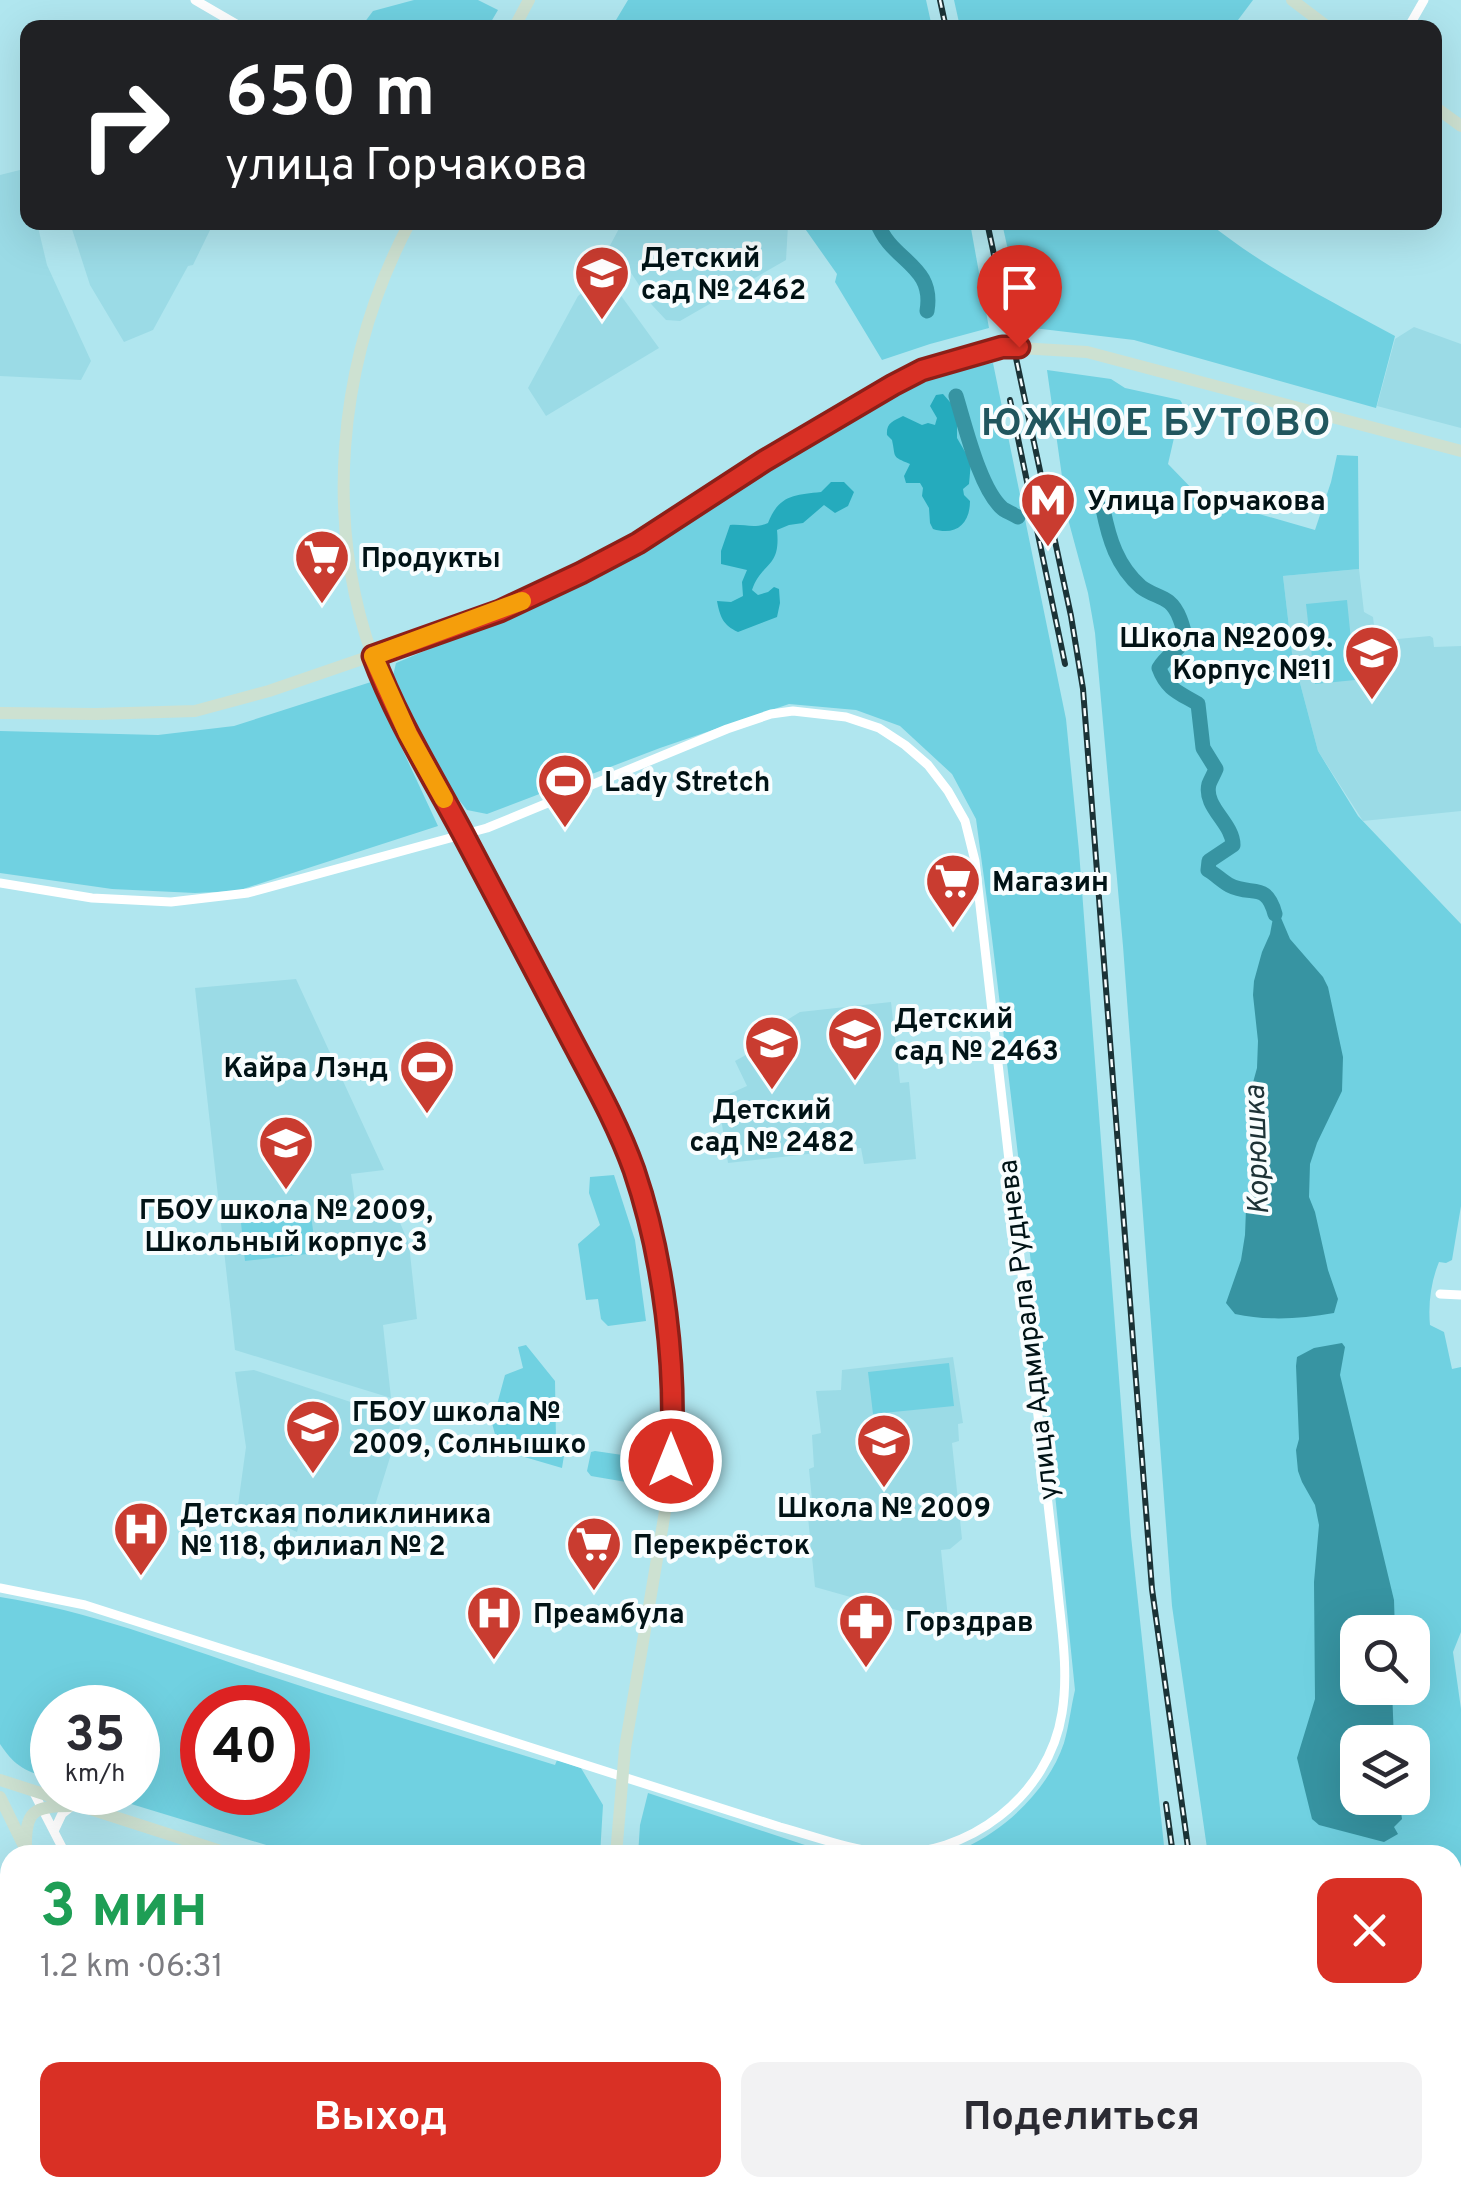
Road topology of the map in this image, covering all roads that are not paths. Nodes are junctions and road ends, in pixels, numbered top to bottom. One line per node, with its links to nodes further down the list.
1 (194, 0): 3 (street)
2 (1292, 0): 4 (street)
3 (228, 20)
4 (1318, 20)
5 (406, 230): 7 (street)
6 (1461, 451): 7 (street)
7 (373, 656): 8 (street); 9 (street)
8 (0, 712)
9 (463, 834): 10 (street, улица Адмирала Руднева); 14 (street); 29 (street, улица Адмирала Руднева)
10 (0, 883)
11 (1440, 1294): 12 (street)
12 (1461, 1295)
13 (0, 1588): 14 (street, улица Адмирала Руднева)
14 (622, 1775): 27 (street); 28 (street, улица Адмирала Руднева)
15 (0, 1780): 16 (street)
16 (30, 1790)
17 (0, 1798): 23 (street)
18 (30, 1815): 24 (street)
19 (45, 1815): 22 (street)
20 (62, 1815): 22 (street)
21 (105, 1815): 26 (street)
22 (54, 1832): 25 (street)
23 (24, 1845)
24 (27, 1845)
25 (61, 1845)
26 (200, 1845)
27 (617, 1845)
28 (844, 1845)
29 (944, 1845)

